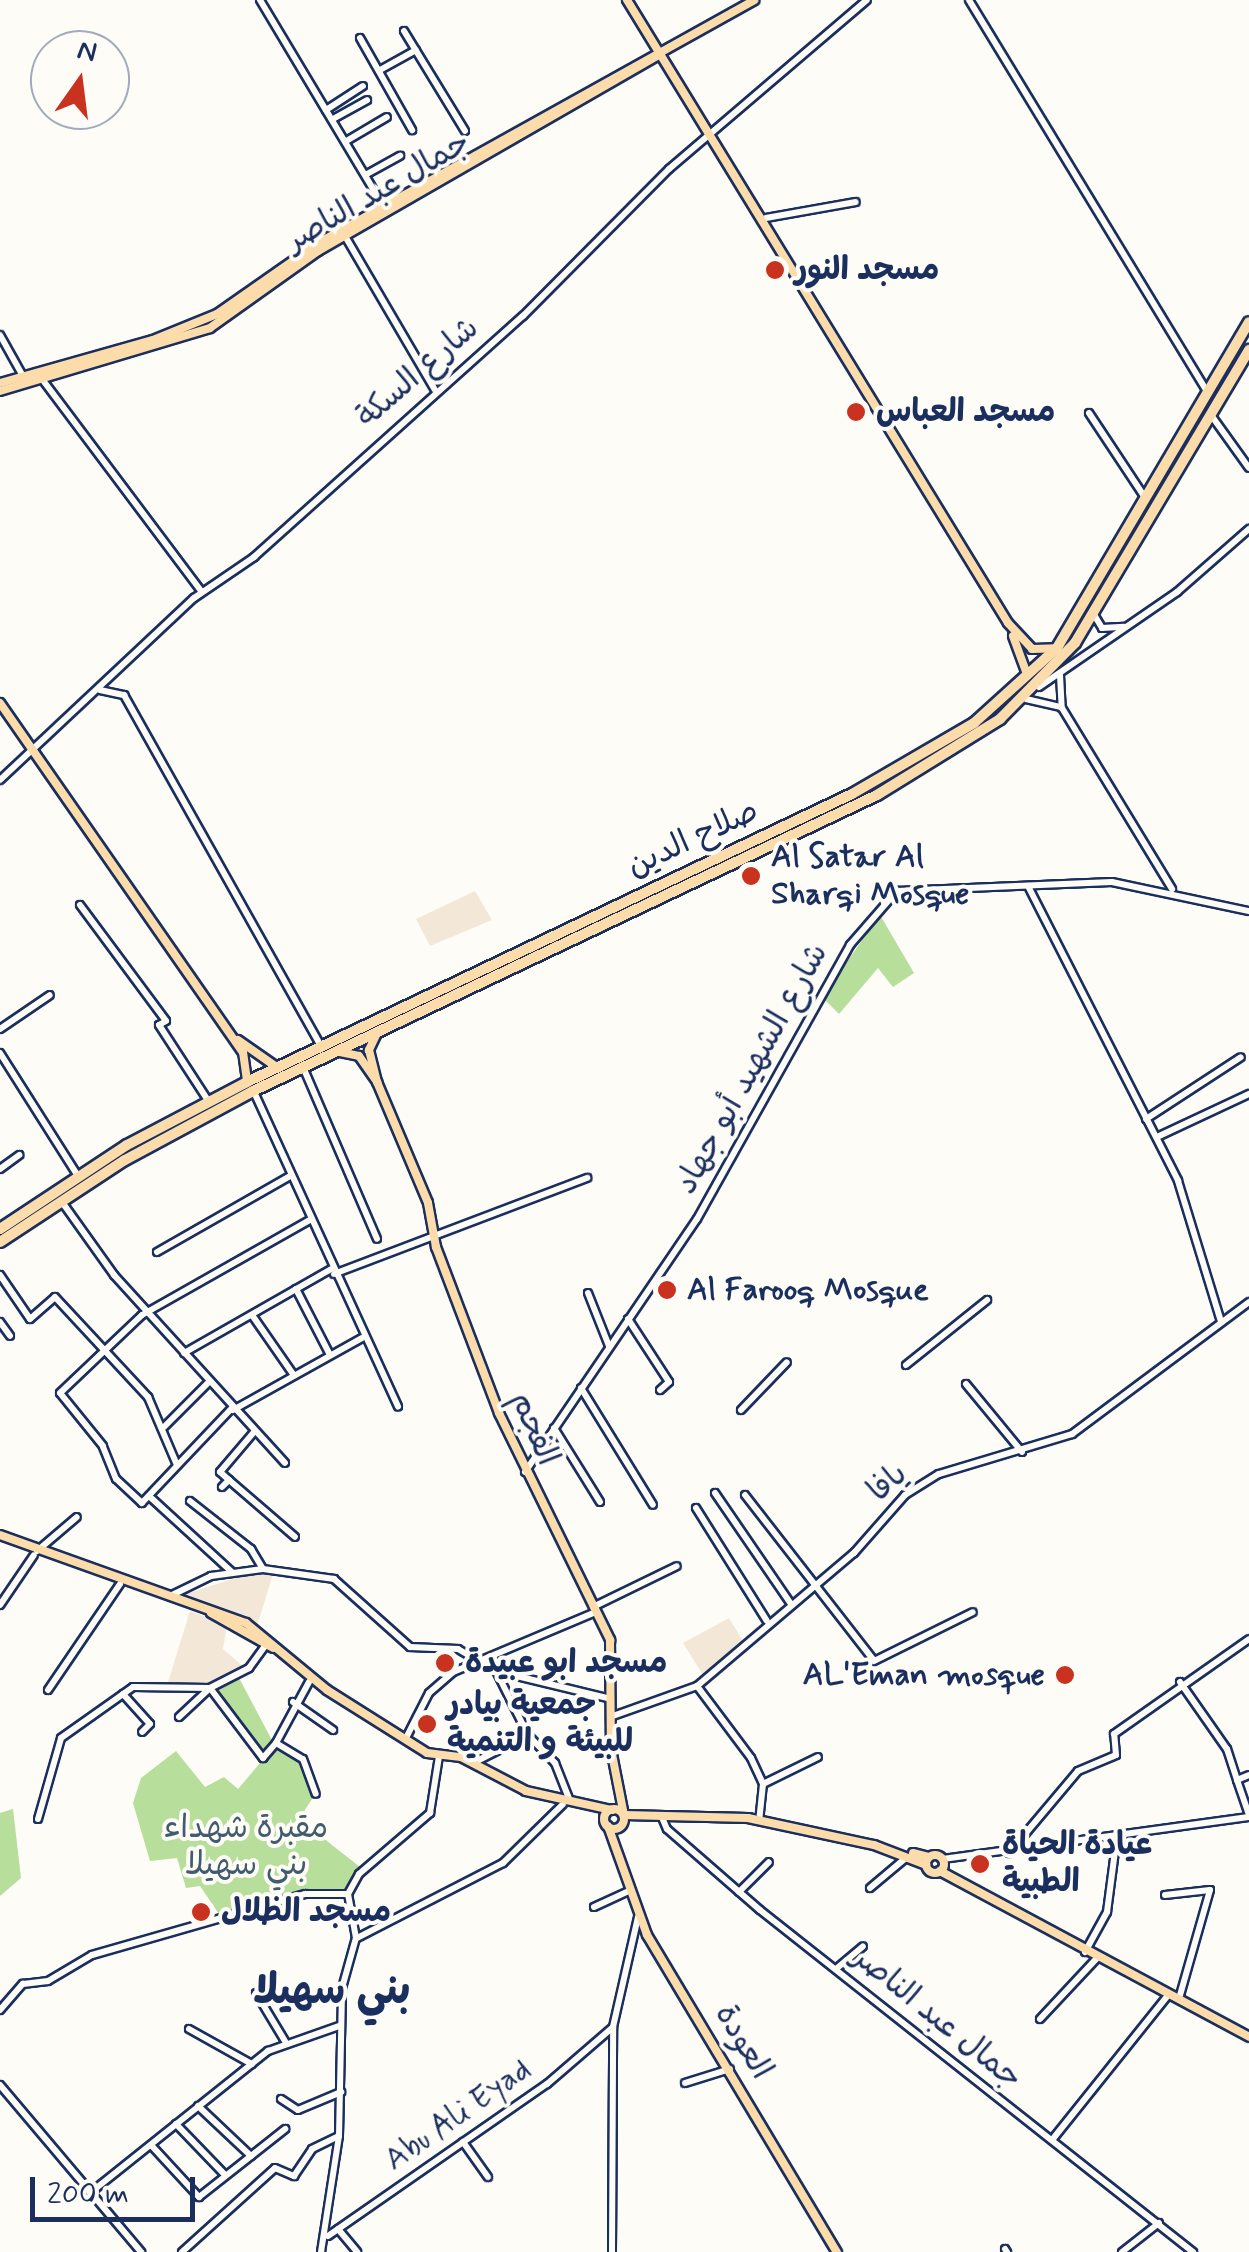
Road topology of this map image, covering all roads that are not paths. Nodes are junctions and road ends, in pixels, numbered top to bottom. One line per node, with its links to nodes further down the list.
1 (260, 0): 13 (street)
2 (627, 0): 9 (main road)
3 (754, 0): 9 (main road, جمال عبد الناصر)
4 (867, 0): 18 (street, شارع السكة)
5 (969, 0): 34 (street)
6 (404, 31): 8 (street)
7 (360, 38): 10 (street)
8 (416, 50): 10 (street); 17 (street)
9 (660, 54): 18 (main road); 23 (main road, جمال عبد الناصر)
10 (380, 70): 16 (street)
11 (364, 86): 13 (street)
12 (367, 100): 15 (street)
13 (326, 110): 15 (street)
14 (387, 117): 19 (street)
15 (334, 120): 19 (street)
16 (412, 130)
17 (465, 131)
18 (712, 132): 24 (main road); 32 (street, شارع السكة)
19 (348, 140): 21 (street)
20 (400, 156): 21 (street)
21 (366, 174): 23 (street)
22 (856, 202): 24 (street)
23 (386, 211): 25 (main road, جمال عبد الناصر); 30 (main road, جمال عبد الناصر)
24 (766, 218): 42 (main road)
25 (345, 236): 29 (main road, جمال عبد الناصر); 32 (street)
26 (1249, 322): 34 (highway, صلاح الدين)
27 (0, 335): 30 (street)
28 (1249, 350): 36 (highway, صلاح الدين)
29 (42, 380): 30 (main road, جمال عبد الناصر); 40 (street)
30 (25, 381): 31 (main road, جمال عبد الناصر); 33 (main road, جمال عبد الناصر)
31 (0, 383)
32 (435, 390): 40 (street, شارع السكة)
33 (0, 391)
34 (1209, 394): 38 (highway, صلاح الدين)
35 (1089, 413): 38 (street)
36 (1211, 414): 37 (street); 41 (highway, صلاح الدين)
37 (1249, 468)
38 (1146, 499): 44 (highway, صلاح الدين)
39 (1249, 529): 43 (street)
40 (202, 592): 48 (street, شارع السكة)
41 (1093, 614): 43 (street); 47 (highway, صلاح الدين)
42 (1008, 622): 44 (main road); 46 (main road)
43 (1135, 623): 45 (street)
44 (1056, 648): 46 (highway, صلاح الدين)
45 (1060, 675): 47 (street); 51 (street)
46 (1024, 684): 53 (highway, صلاح الدين)
47 (1039, 687): 49 (highway, صلاح الدين)
48 (97, 690): 52 (street, شارع السكة); 64 (street)
49 (1026, 699): 51 (street); 53 (highway, صلاح الدين)
50 (0, 703): 52 (main road)
51 (1062, 708): 56 (street)
52 (35, 749): 54 (street, شارع السكة); 63 (main road)
53 (911, 771): 59 (highway, صلاح الدين)
54 (0, 780)
55 (1028, 886): 56 (street, شارع الشهيد أبو جهاد); 74 (street); 98 (street, شارع الشهيد أبو جهاد)
56 (1172, 890): 58 (street, شارع الشهيد أبو جهاد)
57 (80, 904): 73 (street)
58 (1249, 911)
59 (555, 938): 61 (highway, صلاح الدين); 64 (highway, صلاح الدين)
60 (50, 996): 62 (street)
61 (382, 1029): 65 (highway, صلاح الدين); 70 (main road)
62 (0, 1030)
63 (234, 1038): 69 (main road); 71 (main road)
64 (322, 1047): 69 (highway, صلاح الدين)
65 (334, 1052): 68 (highway, صلاح الدين); 70 (main road)
66 (0, 1053): 80 (street)
67 (1241, 1058): 74 (street)
68 (303, 1067): 71 (highway, صلاح الدين); 87 (street)
69 (278, 1068): 71 (highway, صلاح الدين)
70 (376, 1082): 86 (main road, الفجم)
71 (250, 1086): 73 (highway, صلاح الدين); 75 (highway, صلاح الدين); 81 (street)
72 (1249, 1094): 76 (street)
73 (210, 1103): 75 (highway, صلاح الدين)
74 (1146, 1120): 76 (street)
75 (162, 1134): 77 (highway, صلاح الدين)
76 (1157, 1138): 100 (street)
77 (129, 1151): 80 (highway, صلاح الدين); 83 (highway, صلاح الدين)
78 (18, 1155): 79 (street)
79 (0, 1169)
80 (78, 1176): 85 (highway, صلاح الدين)
81 (290, 1176): 84 (street); 89 (street)
82 (588, 1178): 86 (street)
83 (62, 1200): 88 (highway, صلاح الدين); 96 (street)
84 (310, 1220): 90 (street); 96 (street)
85 (0, 1230)
86 (436, 1233): 90 (street); 123 (main road, الفجم)
87 (378, 1239)
88 (0, 1242)
89 (157, 1252)
90 (332, 1271): 92 (street); 102 (street)
91 (0, 1275): 104 (street)
92 (296, 1289): 97 (street); 106 (street)
93 (588, 1292): 103 (street)
94 (987, 1300): 108 (street)
95 (1249, 1302): 100 (street, يافا)
96 (147, 1312): 104 (street); 105 (street)
97 (252, 1315): 105 (street); 109 (street)
98 (628, 1320): 103 (street, شارع الشهيد أبو جهاد); 113 (street)
99 (0, 1322): 101 (street)
100 (1221, 1322): 120 (street, يافا)
101 (10, 1336)
102 (362, 1338): 106 (street); 114 (street)
103 (609, 1346): 112 (street, شارع الشهيد أبو جهاد)
104 (103, 1352): 117 (street); 128 (street)
105 (184, 1353): 110 (street)
106 (330, 1355): 109 (street)
107 (787, 1362): 116 (street)
108 (906, 1365)
109 (293, 1374): 115 (street)
110 (208, 1382): 115 (street); 117 (street)
111 (966, 1384): 120 (street)
112 (581, 1388): 118 (street, شارع الشهيد أبو جهاد); 131 (street)
113 (660, 1390)
114 (398, 1407)
115 (233, 1409): 119 (street); 122 (street)
116 (741, 1410)
117 (164, 1427): 122 (street)
118 (554, 1428): 123 (street, شارع الشهيد أبو جهاد); 130 (street)
119 (254, 1432): 121 (street); 124 (street)
120 (1022, 1452): 140 (street, يافا)
121 (285, 1464)
122 (176, 1465): 128 (street)
123 (525, 1472): 145 (main road, الفجم)
124 (229, 1480): 125 (street); 134 (street)
125 (222, 1487)
126 (715, 1493): 143 (street)
127 (745, 1494): 140 (street)
128 (149, 1496): 139 (street)
129 (190, 1501): 138 (street)
130 (600, 1502)
131 (653, 1505)
132 (696, 1508): 147 (street)
133 (77, 1517): 136 (street)
134 (295, 1536)
135 (0, 1538): 136 (main road)
136 (36, 1553): 141 (main road); 142 (main road); 144 (street)
137 (676, 1566): 145 (street)
138 (263, 1569): 139 (street); 150 (street)
139 (232, 1572): 142 (street)
140 (820, 1582): 143 (street, يافا); 146 (street)
141 (120, 1584): 149 (main road); 156 (street)
142 (170, 1596): 165 (main road)
143 (791, 1604): 147 (street, يافا)
144 (0, 1605)
145 (595, 1610): 150 (street); 158 (main road, الفجم)
146 (973, 1612)
147 (767, 1622): 154 (street, يافا)
148 (1249, 1639): 153 (street)
149 (267, 1643): 152 (main road); 155 (street)
150 (476, 1660): 151 (street); 165 (street)
151 (496, 1671): 158 (street); 164 (street)
152 (309, 1682): 159 (street); 168 (main road)
153 (1180, 1682): 171 (street); 186 (street)
154 (696, 1686): 161 (street, يافا); 172 (street)
155 (210, 1688): 157 (street); 160 (street); 166 (street)
156 (48, 1690)
157 (123, 1694): 163 (street); 180 (street)
158 (608, 1698): 161 (main road, الفجم)
159 (293, 1702): 162 (street); 166 (street)
160 (179, 1717)
161 (610, 1717): 174 (main road, الفجم)
162 (333, 1730)
163 (142, 1732)
164 (528, 1735): 169 (street); 175 (street)
165 (407, 1736): 168 (main road)
166 (276, 1743): 173 (street)
167 (818, 1757): 172 (street)
168 (439, 1759): 169 (main road); 175 (main road); 195 (street)
169 (476, 1762): 175 (main road)
170 (1249, 1775): 171 (street)
171 (1237, 1780): 179 (street)
172 (763, 1784): 181 (street)
173 (316, 1794)
174 (619, 1797): 177 (main road, الفجم); 182 (main road, الفجم)
175 (570, 1803): 176 (main road); 199 (street)
176 (588, 1806): 177 (main road); 183 (main road)
177 (612, 1810): 182 (main road); 183 (main road, الفجم)
178 (660, 1814): 181 (main road); 182 (main road); 194 (street, جمال عبد الناصر)
179 (1249, 1816): 184 (street)
180 (38, 1819)
181 (759, 1819): 187 (main road); 189 (main road)
182 (624, 1821): 183 (main road); 185 (main road, العودة)
183 (606, 1824): 185 (main road, العودة)
184 (1118, 1836): 186 (street); 201 (street)
185 (619, 1852): 193 (main road, العودة)
186 (1009, 1854): 188 (street)
187 (908, 1856): 189 (main road); 192 (street)
188 (942, 1859): 189 (main road); 191 (main road)
189 (928, 1861): 191 (main road)
190 (770, 1862): 194 (street)
191 (940, 1871): 201 (main road)
192 (870, 1888)
193 (631, 1890): 197 (street); 198 (main road, العودة)
194 (739, 1892): 203 (street, جمال عبد الناصر)
195 (348, 1894): 199 (street); 207 (street)
196 (1165, 1895): 206 (street)
197 (594, 1906)
198 (638, 1917): 210 (street); 215 (main road, العودة)
199 (356, 1938): 209 (street)
200 (862, 1946): 203 (street)
201 (1085, 1952): 202 (main road)
202 (1097, 1958): 205 (main road); 208 (street)
203 (836, 1969): 224 (street, جمال عبد الناصر)
204 (256, 1994): 213 (street)
205 (1169, 1994): 206 (main road); 224 (street)
206 (1179, 2000): 212 (main road)
207 (0, 2010)
208 (1040, 2019)
209 (339, 2026): 213 (street); 218 (street)
210 (613, 2028): 225 (street, Abu Ali Eyad); 240 (street)
211 (189, 2030): 214 (street)
212 (1249, 2037)
213 (285, 2042): 214 (street)
214 (252, 2064): 220 (street)
215 (730, 2069): 216 (street); 241 (main road, العودة)
216 (685, 2083)
217 (0, 2085): 232 (street)
218 (342, 2092): 219 (street); 223 (street)
219 (281, 2099)
220 (198, 2106): 221 (street); 227 (street)
221 (176, 2124): 226 (street); 228 (street)
222 (285, 2129): 227 (street)
223 (339, 2136): 235 (street); 237 (street)
224 (1052, 2140): 233 (street, جمال عبد الناصر)
225 (463, 2142): 229 (street); 234 (street, Abu Ali Eyad)
226 (152, 2144): 231 (street); 232 (street)
227 (251, 2156): 228 (street)
228 (225, 2175): 231 (street)
229 (488, 2177)
230 (201, 2178): 231 (street)
231 (210, 2188)
232 (90, 2193): 236 (street)
233 (1159, 2223): 242 (street); 243 (street, جمال عبد الناصر)
234 (338, 2229): 235 (street, Abu Ali Eyad); 239 (street)
235 (327, 2237): 238 (street)
236 (136, 2250)
237 (182, 2252)
238 (321, 2252)
239 (357, 2252)
240 (612, 2252)
241 (836, 2252)
242 (1122, 2252)
243 (1193, 2252)

